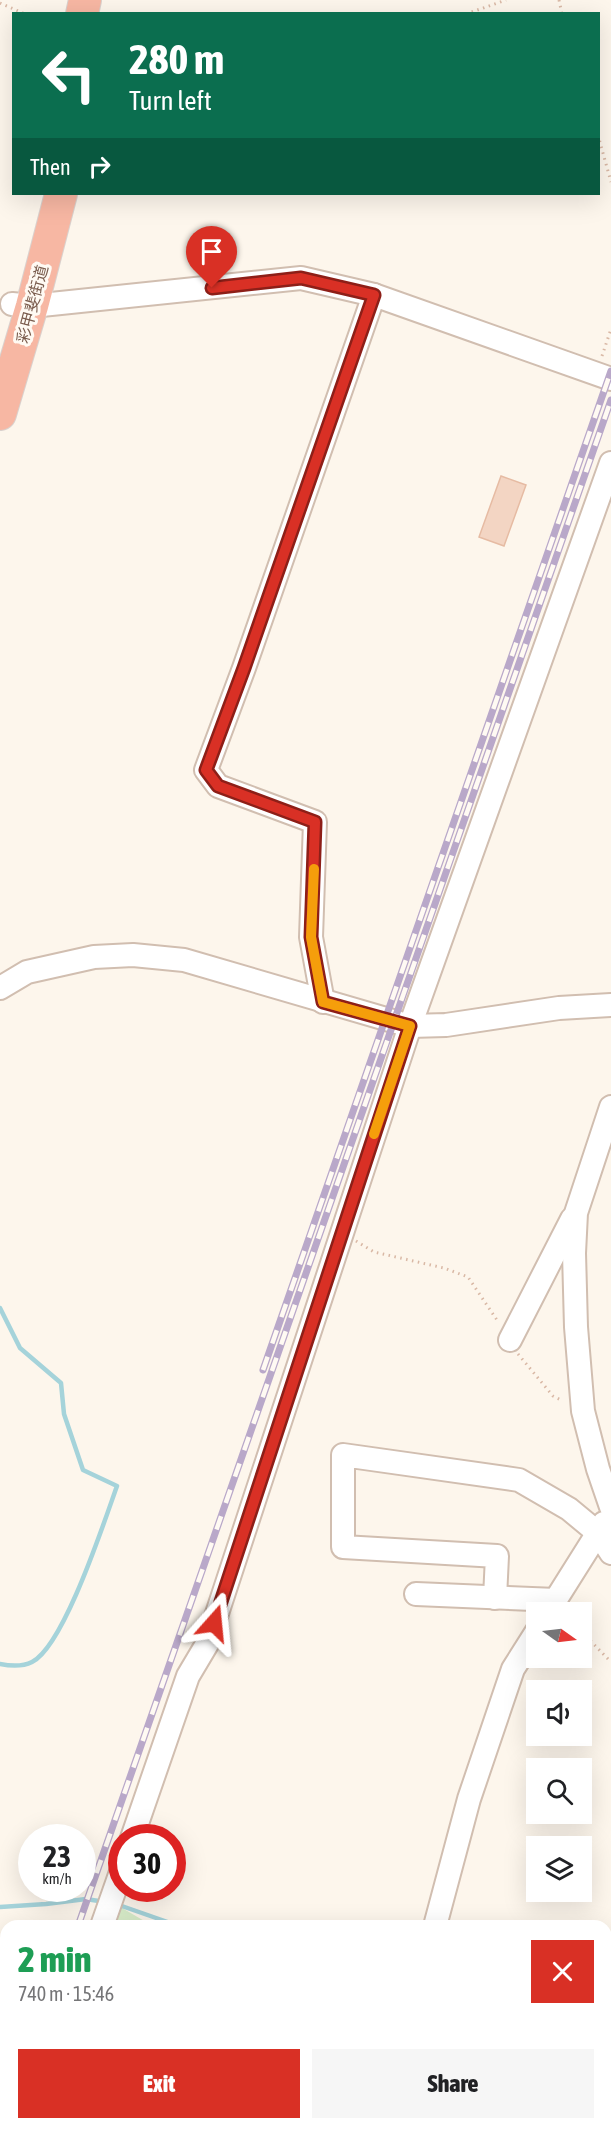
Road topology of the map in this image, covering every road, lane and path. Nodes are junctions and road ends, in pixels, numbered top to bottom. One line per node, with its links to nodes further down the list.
1 (507, 0): 4 (path)
2 (0, 3): 3 (path)
3 (20, 12)
4 (472, 12)
5 (600, 142): 6 (path)
6 (611, 182)
7 (40, 195): 10 (highway, 彩甲斐街道)
8 (61, 195): 10 (highway, 彩甲斐街道)
9 (374, 295): 10 (street); 13 (street); 17 (street)
10 (22, 305): 12 (highway, 彩甲斐街道); 14 (highway, 彩甲斐街道)
11 (611, 329): 13 (path)
12 (0, 345)
13 (603, 376)
14 (0, 414)
15 (611, 463): 19 (street)
16 (0, 988): 17 (street)
17 (323, 1002): 19 (street)
18 (611, 1005): 19 (street)
19 (410, 1026): 22 (street)
20 (611, 1107): 21 (street)
21 (576, 1213): 23 (street); 24 (street)
22 (342, 1233): 23 (path); 36 (street)
23 (510, 1340): 24 (path)
24 (583, 1411): 25 (street)
25 (611, 1507)
26 (611, 1512): 27 (street)
27 (597, 1533): 28 (street); 30 (street); 32 (street)
28 (611, 1552)
29 (416, 1594): 30 (street)
30 (495, 1598): 31 (street)
31 (526, 1602)
32 (554, 1602)
33 (592, 1642): 35 (path)
34 (526, 1648): 37 (street)
35 (611, 1662)
36 (137, 1824)
37 (437, 1920)

